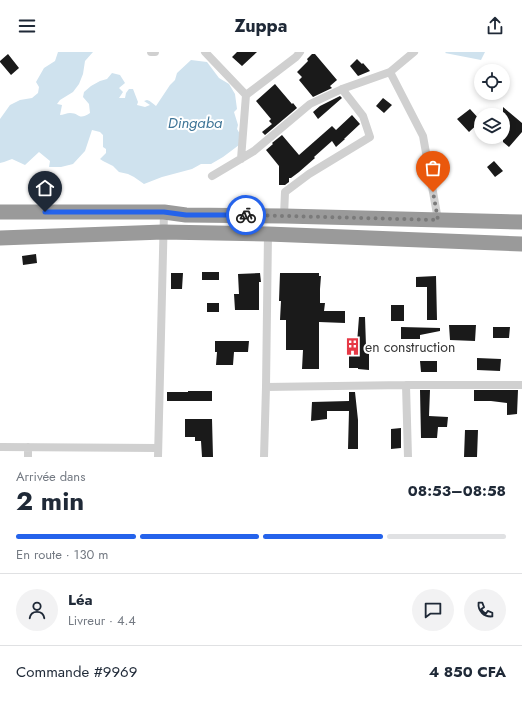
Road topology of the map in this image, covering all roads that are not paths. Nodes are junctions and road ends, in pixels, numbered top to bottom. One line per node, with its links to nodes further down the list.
1 (151, 52): 2 (street)
2 (155, 52)
3 (205, 52): 8 (street)
4 (300, 52): 8 (street)
5 (414, 52): 6 (street)
6 (390, 72): 7 (street); 14 (street)
7 (342, 88): 9 (street); 13 (street)
8 (246, 95): 9 (street)
9 (241, 159): 10 (street)
10 (212, 176)
11 (0, 212): 12 (highway)
12 (164, 212): 13 (highway); 16 (street)
13 (284, 216): 14 (highway)
14 (438, 220): 15 (highway)
15 (522, 222)
16 (163, 232): 17 (highway); 18 (highway); 25 (street)
17 (268, 234): 19 (highway); 22 (street)
18 (0, 238)
19 (522, 244)
20 (406, 384): 21 (street); 22 (street); 28 (street)
21 (522, 385)
22 (266, 387): 27 (street)
23 (0, 447): 24 (street)
24 (28, 447): 25 (street); 26 (street)
25 (158, 453)
26 (28, 457)
27 (264, 457)
28 (408, 457)

